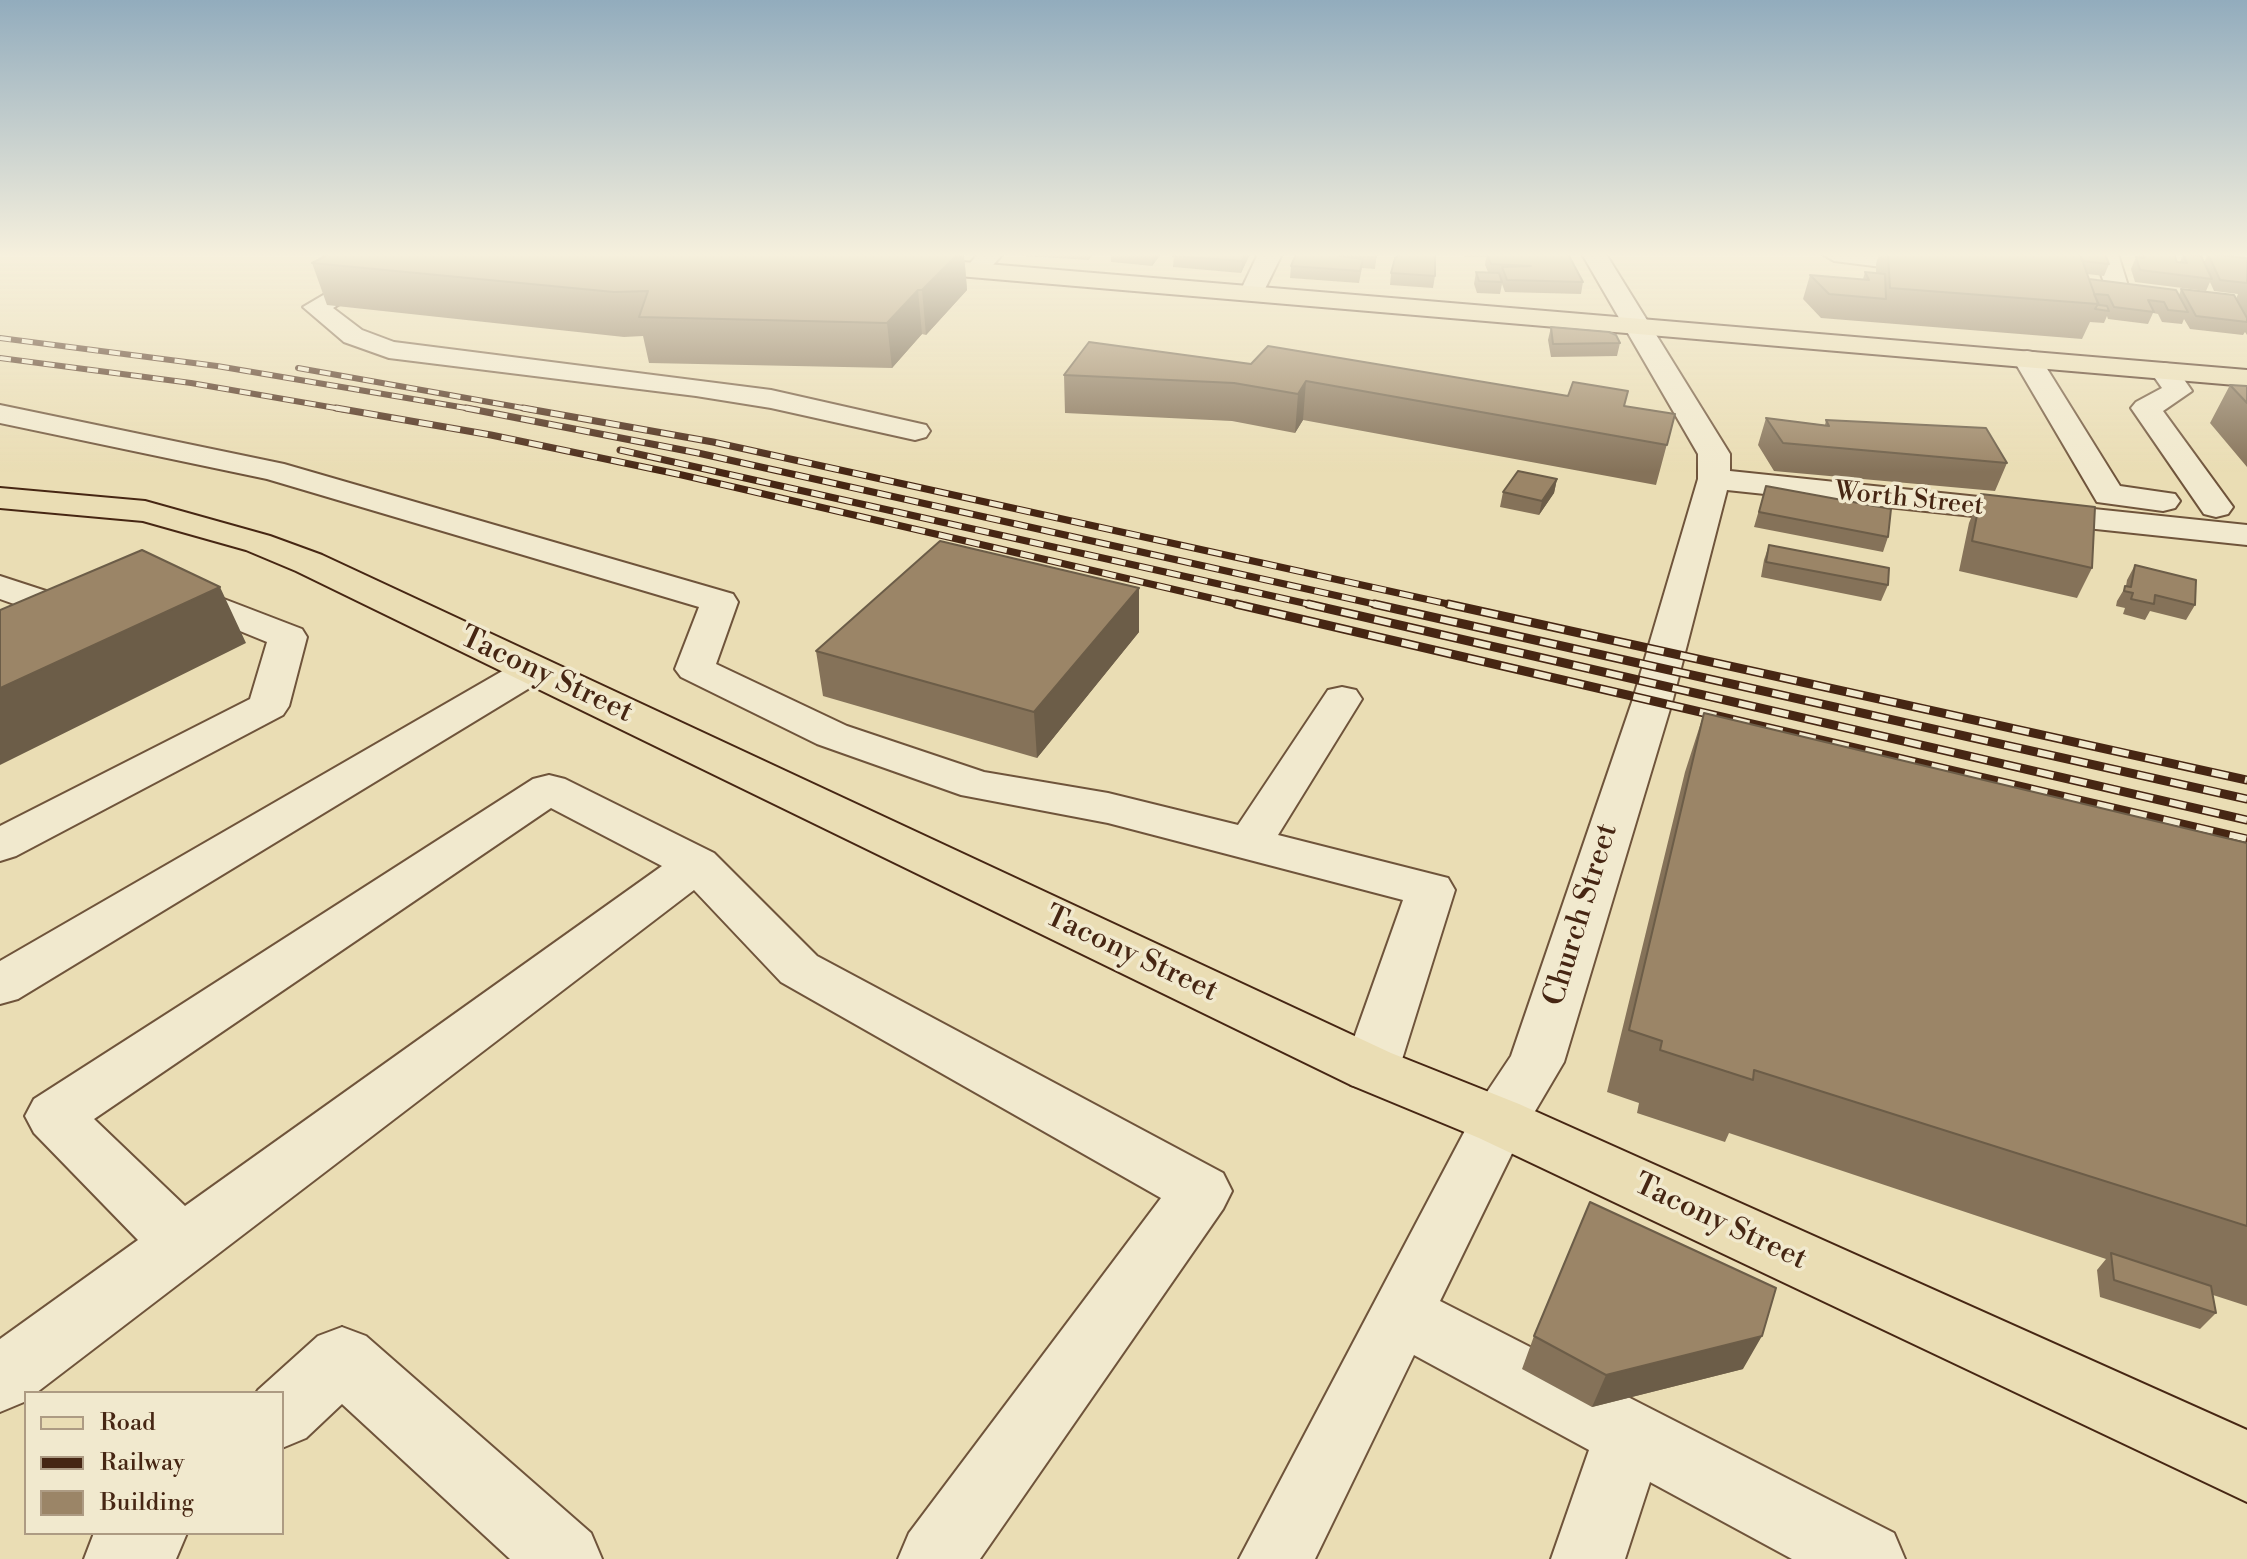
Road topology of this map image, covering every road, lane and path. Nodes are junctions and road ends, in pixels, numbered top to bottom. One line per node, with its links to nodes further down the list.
1 (341, 327): 7 (street)
2 (1640, 327): 3 (main road); 8 (street, Church Street)
3 (2027, 359): 4 (main road); 10 (street)
4 (2164, 371): 5 (main road); 10 (street)
5 (2247, 378)
6 (0, 414): 18 (street)
7 (915, 431)
8 (1714, 479): 12 (street, Worth Street); 23 (street, Church Street)
9 (0, 498): 16 (main road, Tacony Street)
10 (2216, 507): 11 (street)
11 (2247, 518)
12 (2247, 535)
13 (0, 587): 14 (street)
14 (79, 614): 15 (street); 19 (street)
15 (0, 647)
16 (532, 670): 21 (street); 22 (main road, Tacony Street)
17 (1342, 699): 18 (street)
18 (1249, 844): 22 (street)
19 (0, 845)
20 (697, 864): 24 (street); 24 (street); 33 (street)
21 (0, 985)
22 (1371, 1069): 23 (main road, Tacony Street)
23 (1499, 1121): 25 (street, Church Street); 29 (main road, Tacony Street)
24 (183, 1245): 26 (street)
25 (1400, 1314): 28 (street); 34 (street, Church Street)
26 (0, 1379)
27 (284, 1412): 31 (street)
28 (1630, 1434): 35 (street); 36 (street)
29 (2247, 1466)
30 (148, 1535): 32 (street)
31 (554, 1556)
32 (121, 1559)
33 (935, 1559)
34 (1276, 1559)
35 (1588, 1559)
36 (1868, 1559)

